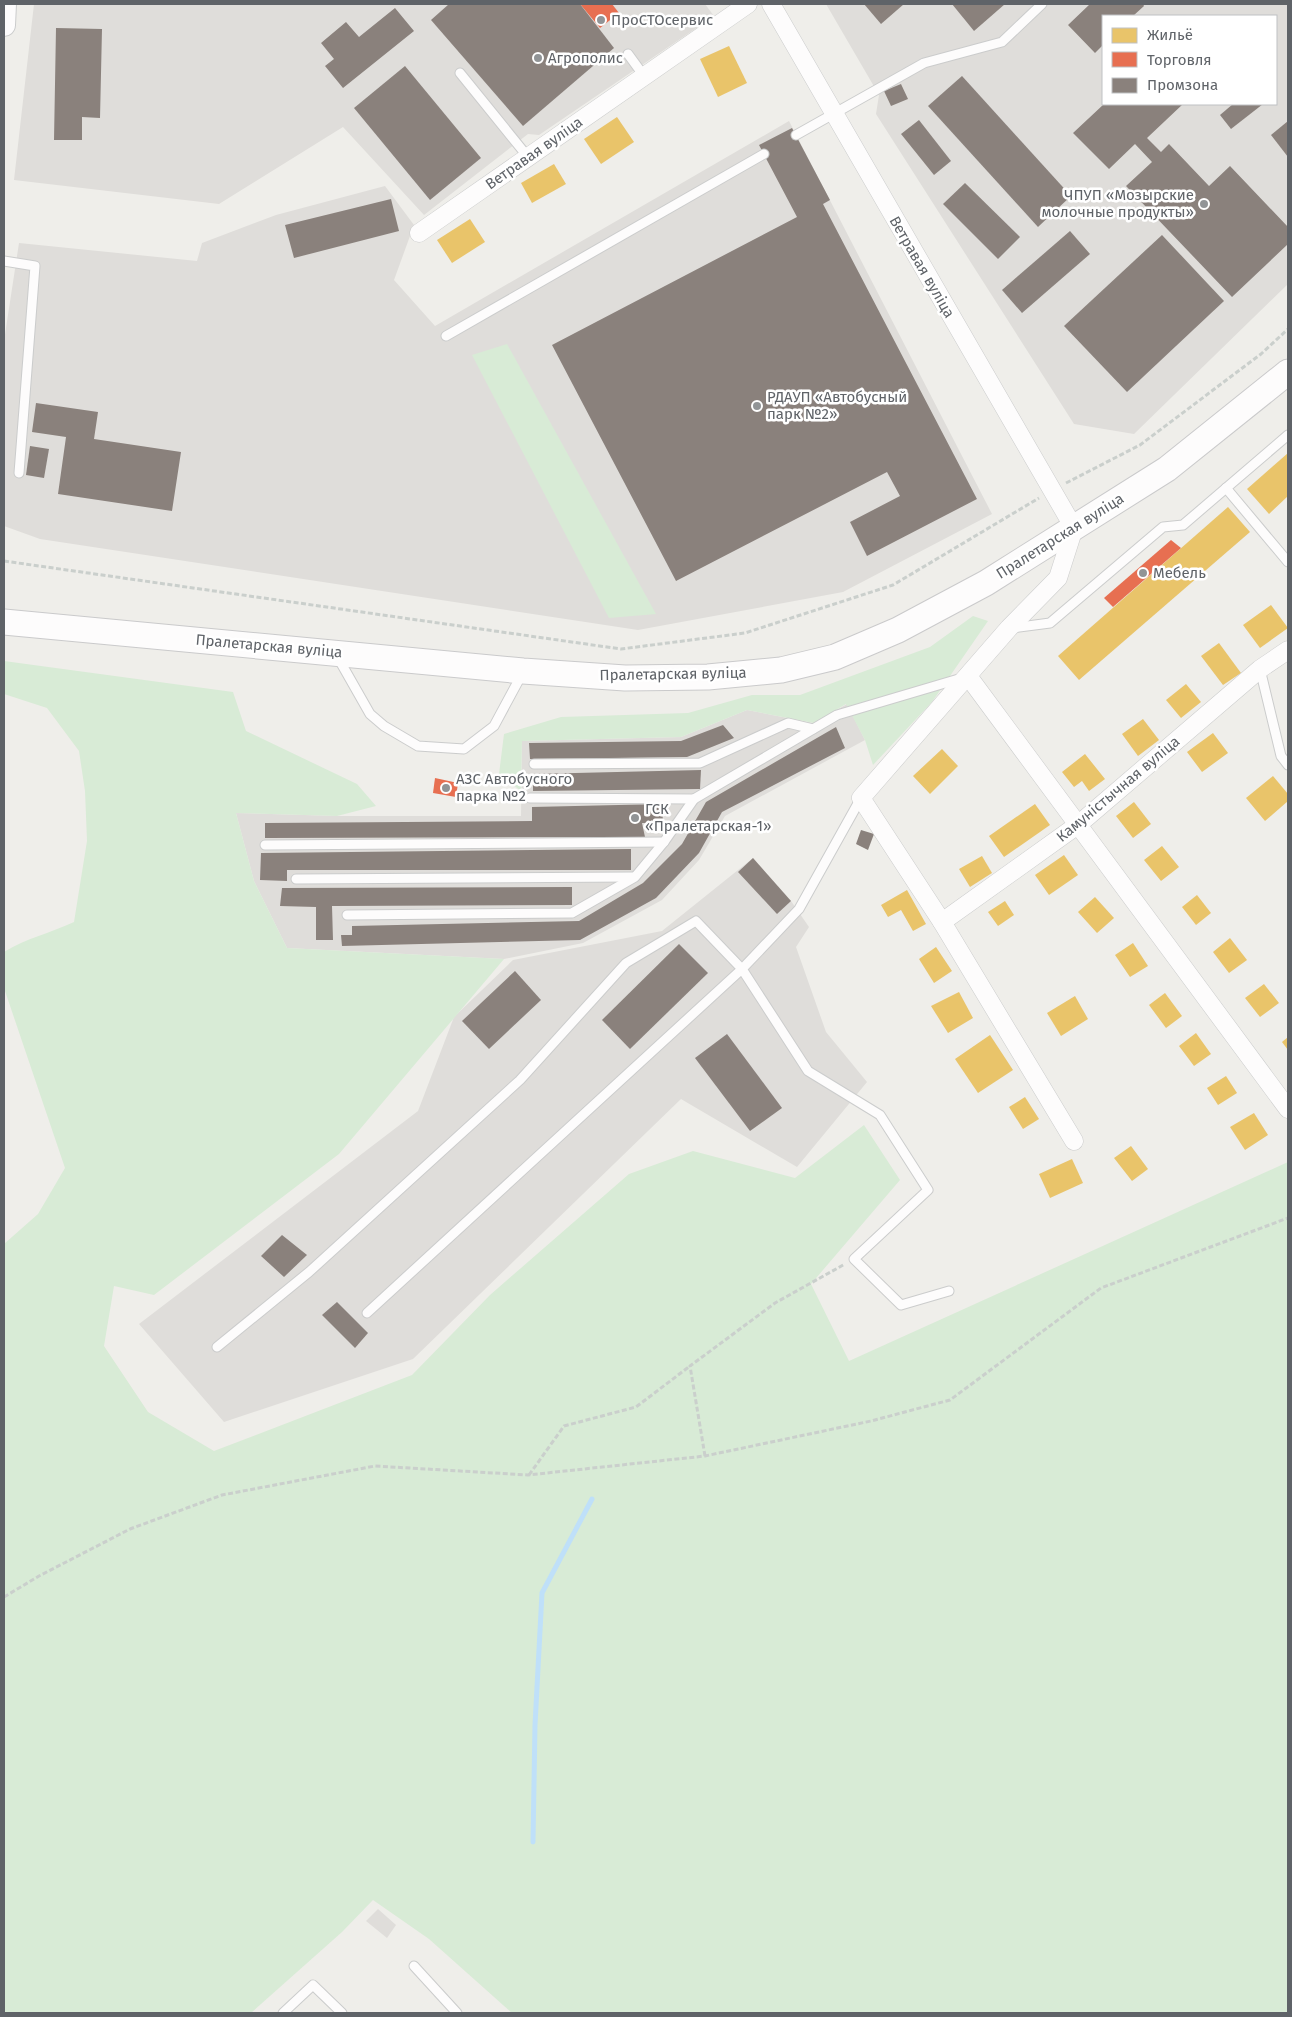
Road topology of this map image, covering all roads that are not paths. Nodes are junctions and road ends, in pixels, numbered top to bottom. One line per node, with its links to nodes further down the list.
1 (5, 4): 5 (street)
2 (748, 4): 8 (street, Ветравая вуліца)
3 (771, 4): 9 (street, Ветравая вуліца)
4 (1042, 4): 9 (lane)
5 (4, 25)
6 (628, 54): 8 (lane)
7 (460, 73): 12 (lane)
8 (644, 76): 12 (street, Ветравая вуліца)
9 (833, 114): 10 (lane); 20 (street, Ветравая вуліца)
10 (796, 135)
11 (764, 154): 15 (lane)
12 (528, 157): 13 (street, Ветравая вуліца)
13 (420, 233)
14 (4, 261): 18 (lane)
15 (446, 336)
16 (1288, 372): 20 (main road, Пралетарская вуліца)
17 (1288, 435): 19 (lane)
18 (19, 473)
19 (1226, 488): 21 (lane); 23 (lane)
20 (1074, 528): 23 (street); 27 (main road, Пралетарская вуліца)
21 (1288, 562)
22 (4, 622): 25 (main road, Пралетарская вуліца)
23 (1009, 628): 28 (street)
24 (1288, 650): 26 (street, Камуністычная вуліца)
25 (334, 652): 27 (main road, Пралетарская вуліца); 27 (lane)
26 (1260, 669): 31 (lane); 35 (street, Камуністычная вуліца)
27 (524, 671)
28 (968, 676): 29 (lane); 33 (street); 35 (street)
29 (813, 729): 30 (lane); 34 (lane)
30 (534, 764)
31 (1288, 765)
32 (530, 798): 34 (lane)
33 (861, 798): 41 (street); 42 (lane)
34 (694, 799): 36 (lane)
35 (1079, 824): 41 (street, Камуністычная вуліца); 43 (street)
36 (664, 842): 37 (lane); 38 (lane)
37 (265, 845)
38 (635, 877): 39 (lane); 40 (lane)
39 (296, 879)
40 (347, 916)
41 (942, 922): 44 (street)
42 (742, 969): 45 (lane); 46 (lane); 47 (lane)
43 (1288, 1109)
44 (1074, 1141)
45 (949, 1291)
46 (367, 1312)
47 (217, 1346)
48 (414, 1966): 51 (lane)
49 (283, 2013): 50 (lane)
50 (342, 2013)
51 (455, 2013)

